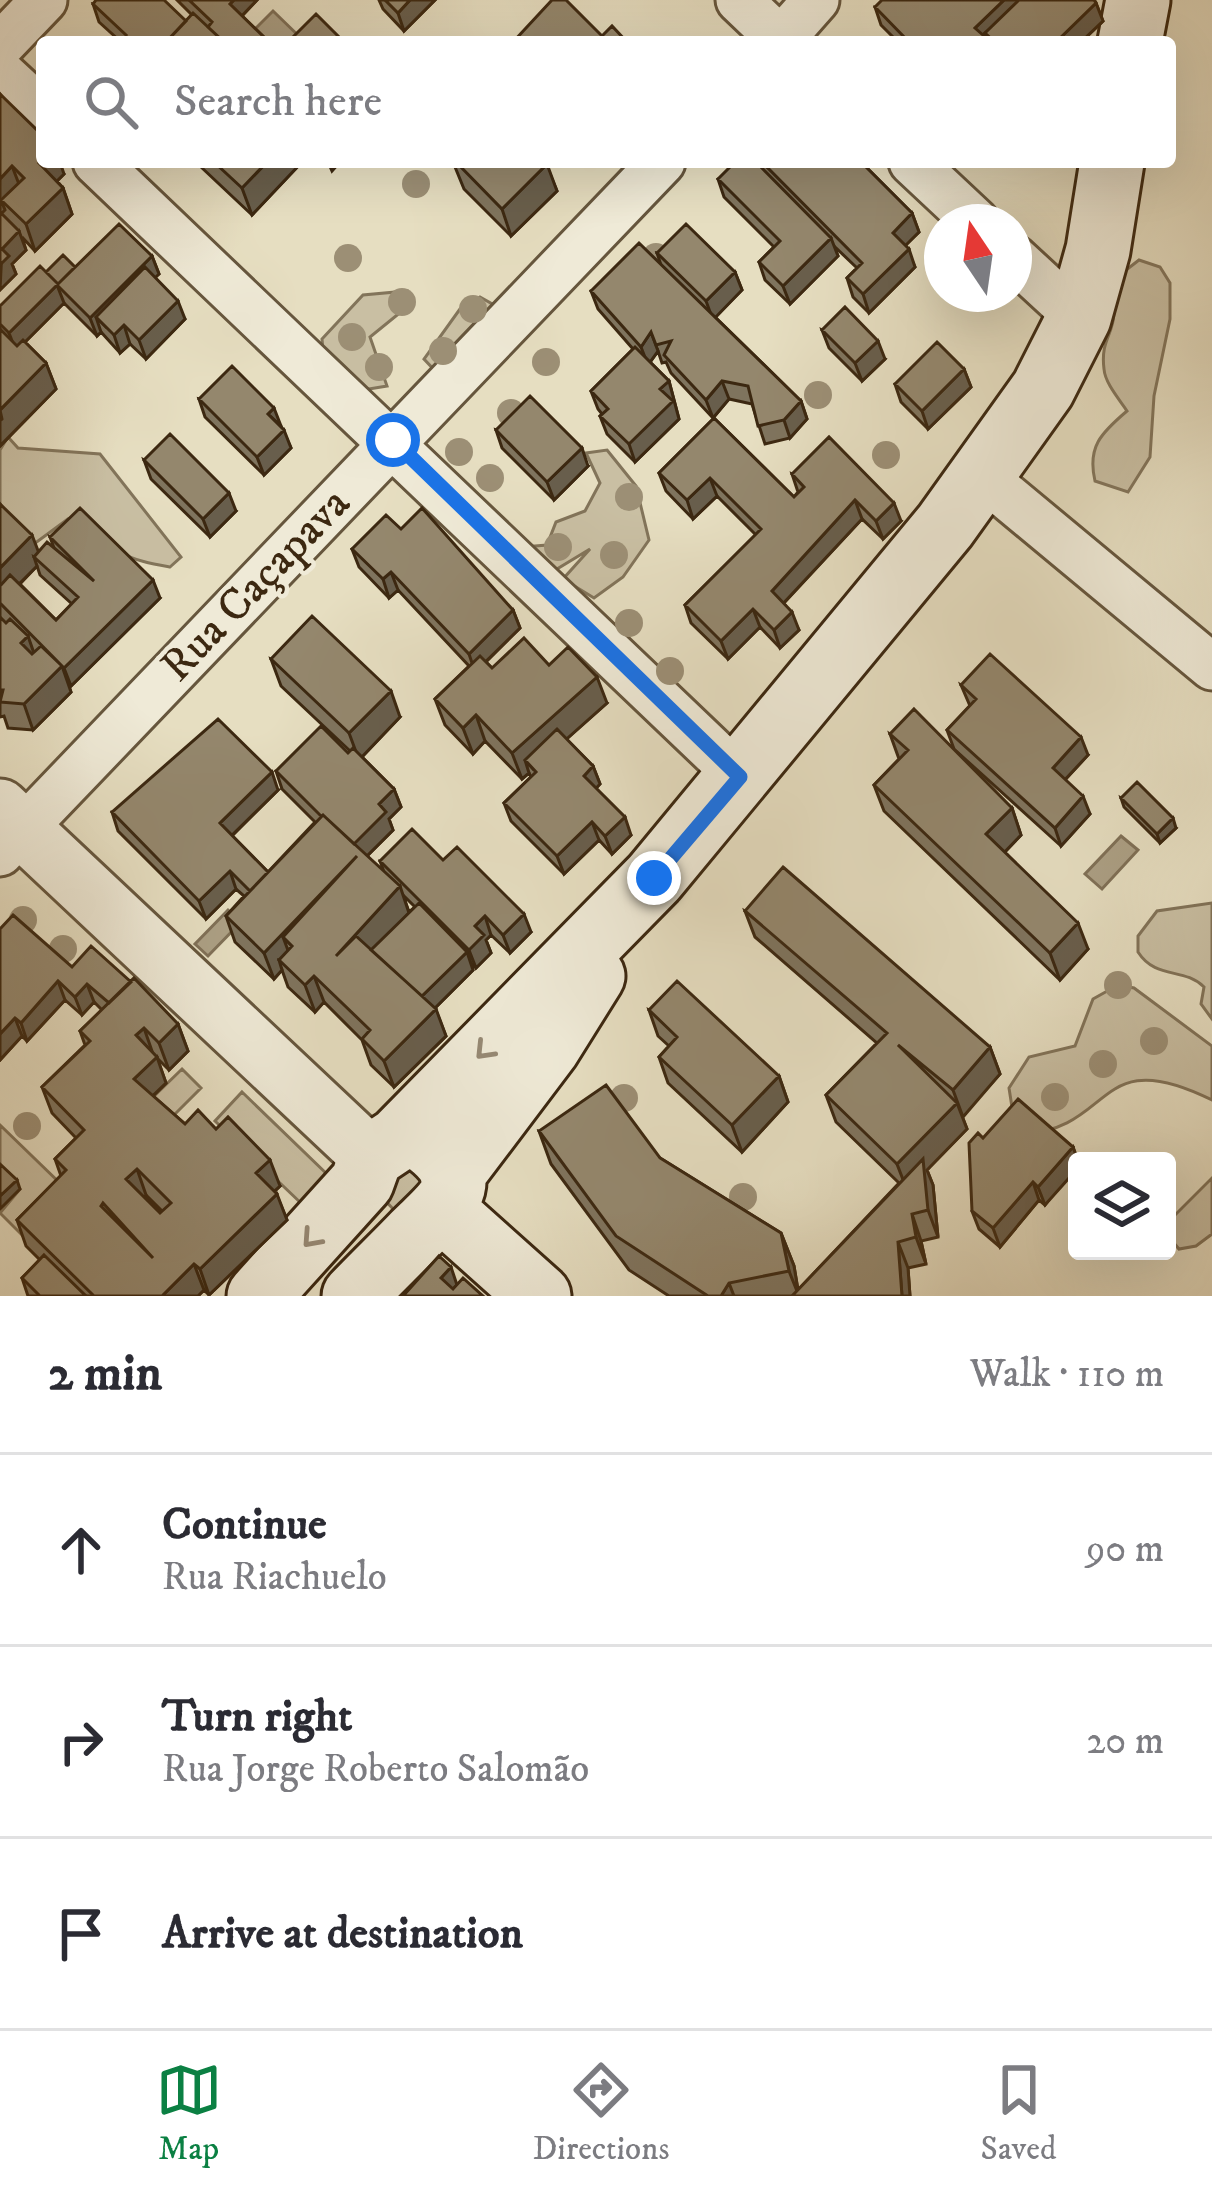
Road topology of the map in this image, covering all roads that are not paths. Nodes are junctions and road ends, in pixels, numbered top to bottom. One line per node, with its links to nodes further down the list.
1 (44, 0): 8 (street)
2 (739, 0): 5 (street)
3 (816, 0): 6 (street)
4 (1138, 0): 7 (main road)
5 (776, 36)
6 (785, 36)
7 (1131, 36)
8 (0, 46)
9 (0, 72): 10 (street)
10 (36, 105)
11 (102, 168): 18 (street)
12 (656, 168): 18 (street, Rua Caçapava)
13 (918, 168): 15 (street)
14 (1111, 168): 17 (main road)
15 (957, 204)
16 (1032, 274): 17 (street)
17 (1079, 318): 19 (main road)
18 (393, 440): 21 (street); 22 (street, Rua Caçapava)
19 (981, 475): 20 (street); 21 (main road)
20 (1212, 667)
21 (740, 777): 23 (main road)
22 (8, 830): 24 (street)
23 (654, 878): 24 (main road, one-way to 24); 25 (main road)
24 (377, 1160): 25 (main road); 26 (main road, one-way to 26)
25 (440, 1204): 27 (main road); 28 (main road)
26 (259, 1296)
27 (354, 1296)
28 (539, 1296)

